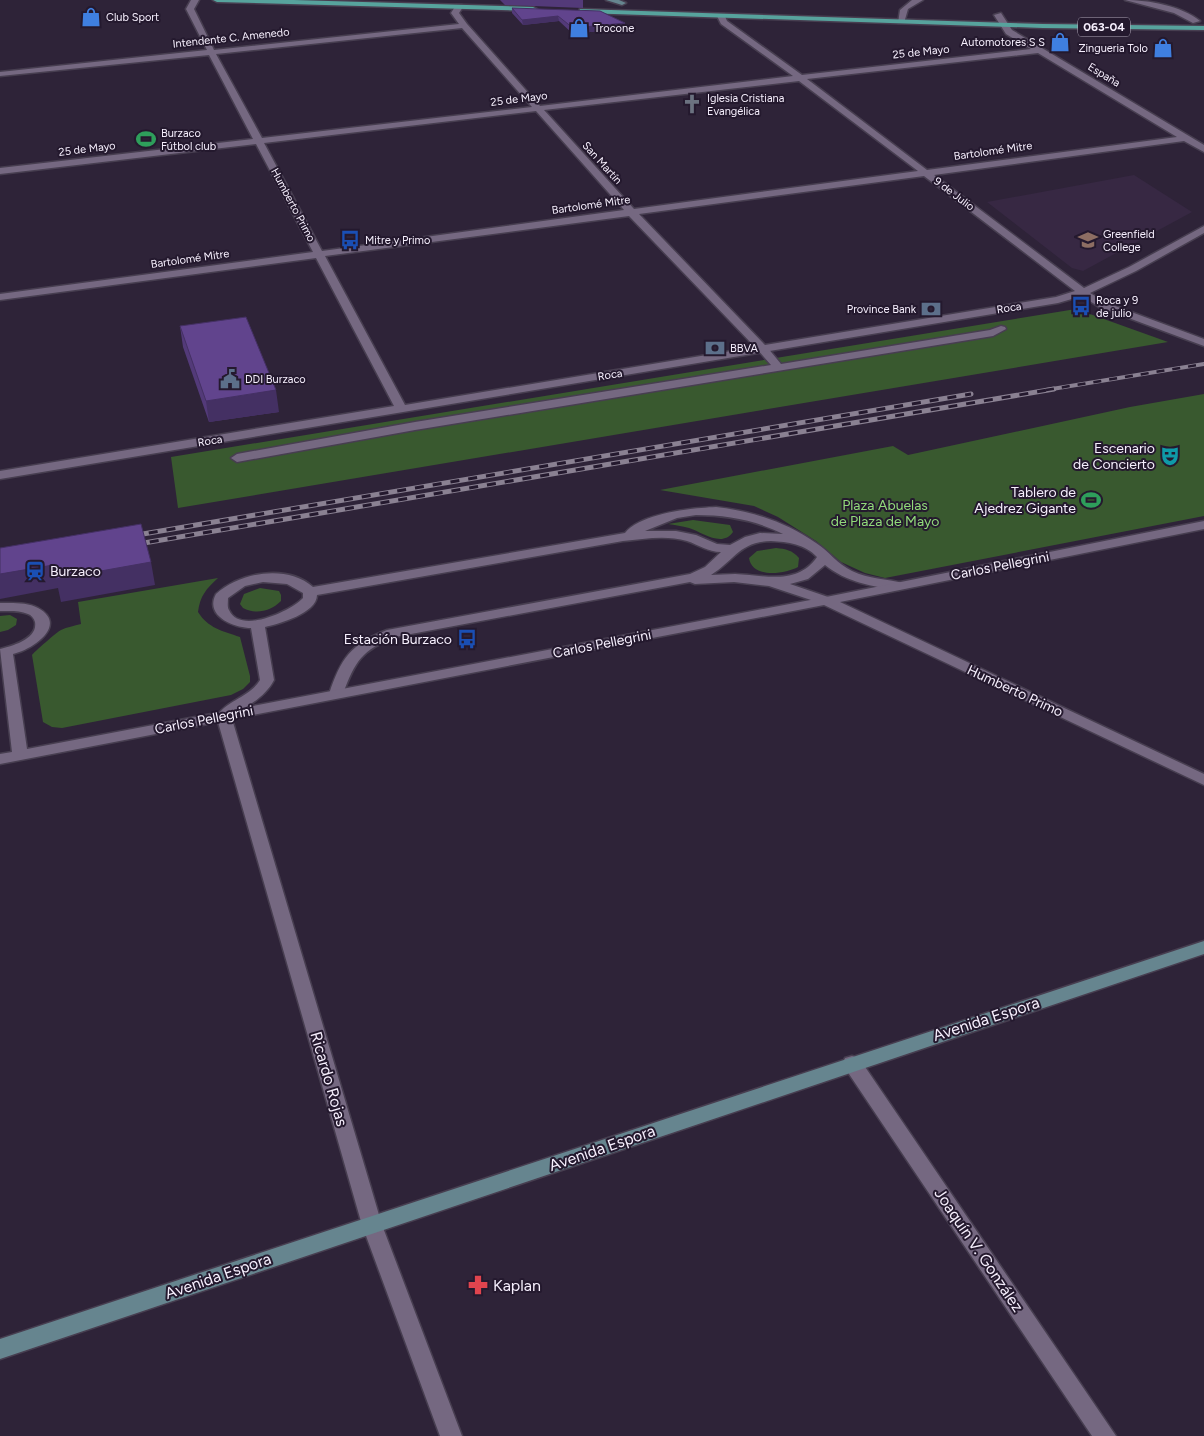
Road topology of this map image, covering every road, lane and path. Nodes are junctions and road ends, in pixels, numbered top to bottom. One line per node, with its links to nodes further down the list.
1 (195, 0): 24 (street, Humberto Primo)
2 (217, 0): 5 (main road)
3 (919, 0): 11 (street)
4 (1129, 0): 18 (street)
5 (306, 1): 8 (main road)
6 (607, 1): 7 (main road)
7 (631, 4)
8 (459, 7): 9 (main road); 21 (street, San Martín)
9 (537, 10)
10 (576, 11): 16 (main road, 063-04)
11 (898, 12): 12 (main road); 19 (street)
12 (912, 12)
13 (988, 15): 14 (main road)
14 (998, 15): 15 (main road); 20 (street, España)
15 (1006, 15)
16 (721, 16): 19 (main road, 063-04); 26 (street, 9 de Julio)
17 (1060, 18): 18 (main road, 063-04)
18 (1199, 19)
19 (901, 21): 20 (main road, 063-04)
20 (1003, 24): 22 (main road, 063-04); 23 (street, España)
21 (464, 26): 24 (street, Intendente C. Amenedo); 27 (street, San Martín)
22 (1204, 28)
23 (1040, 50): 26 (street, 25 de Mayo); 28 (street, España)
24 (211, 51): 25 (street, Intendente C. Amenedo); 29 (street, Humberto Primo)
25 (0, 74)
26 (800, 77): 27 (street, 25 de Mayo); 32 (street, 9 de Julio)
27 (538, 108): 29 (street, 25 de Mayo); 33 (street, San Martín)
28 (1186, 138): 30 (street, España); 32 (street, Bartolomé Mitre)
29 (259, 141): 31 (street, 25 de Mayo); 35 (street, Humberto Primo)
30 (1204, 149)
31 (0, 171)
32 (926, 173): 33 (street, Bartolomé Mitre); 36 (street, 9 de Julio)
33 (631, 212): 35 (street, Bartolomé Mitre); 40 (street, San Martín)
34 (1204, 229): 36 (street, Roca)
35 (319, 254): 37 (street, Bartolomé Mitre); 42 (street, Humberto Primo)
36 (1084, 293): 39 (street, 9 de Julio); 40 (street, Roca)
37 (0, 297)
38 (1002, 329): 41 (street)
39 (1204, 343)
40 (763, 350): 41 (street, San Martín); 42 (street, Roca)
41 (779, 368): 43 (street)
42 (402, 410): 43 (street, Humberto Primo); 45 (street, Roca)
43 (415, 426): 44 (street)
44 (236, 458)
45 (0, 474)
46 (1204, 525): 56 (street, Carlos Pellegrini)
47 (623, 537): 48 (street); 49 (street); 57 (street)
48 (703, 545): 50 (street); 52 (street)
49 (813, 546): 50 (street); 51 (street)
50 (732, 549): 52 (street); 53 (street)
51 (824, 557): 55 (street); 56 (street)
52 (709, 571): 54 (street)
53 (753, 580): 54 (street); 55 (street)
54 (678, 581): 62 (street)
55 (771, 582): 58 (street, Humberto Primo)
56 (899, 586): 58 (street, Carlos Pellegrini)
57 (310, 592): 60 (street); 60 (street)
58 (826, 601): 62 (street, Carlos Pellegrini); 66 (street, Humberto Primo)
59 (0, 607): 61 (street)
60 (257, 624): 63 (street)
61 (3, 653): 64 (street)
62 (336, 694): 63 (street, Carlos Pellegrini)
63 (224, 716): 64 (street, Carlos Pellegrini); 69 (street, Ricardo Rojas)
64 (20, 755): 65 (street, Carlos Pellegrini)
65 (0, 759)
66 (1204, 780)
67 (1204, 947): 68 (main road, Avenida Espora)
68 (852, 1063): 69 (main road, Avenida Espora); 72 (street, Joaquín V. González)
69 (372, 1225): 70 (main road, Avenida Espora); 71 (street, Ricardo Rojas)
70 (0, 1348)
71 (451, 1436)
72 (1105, 1436)

